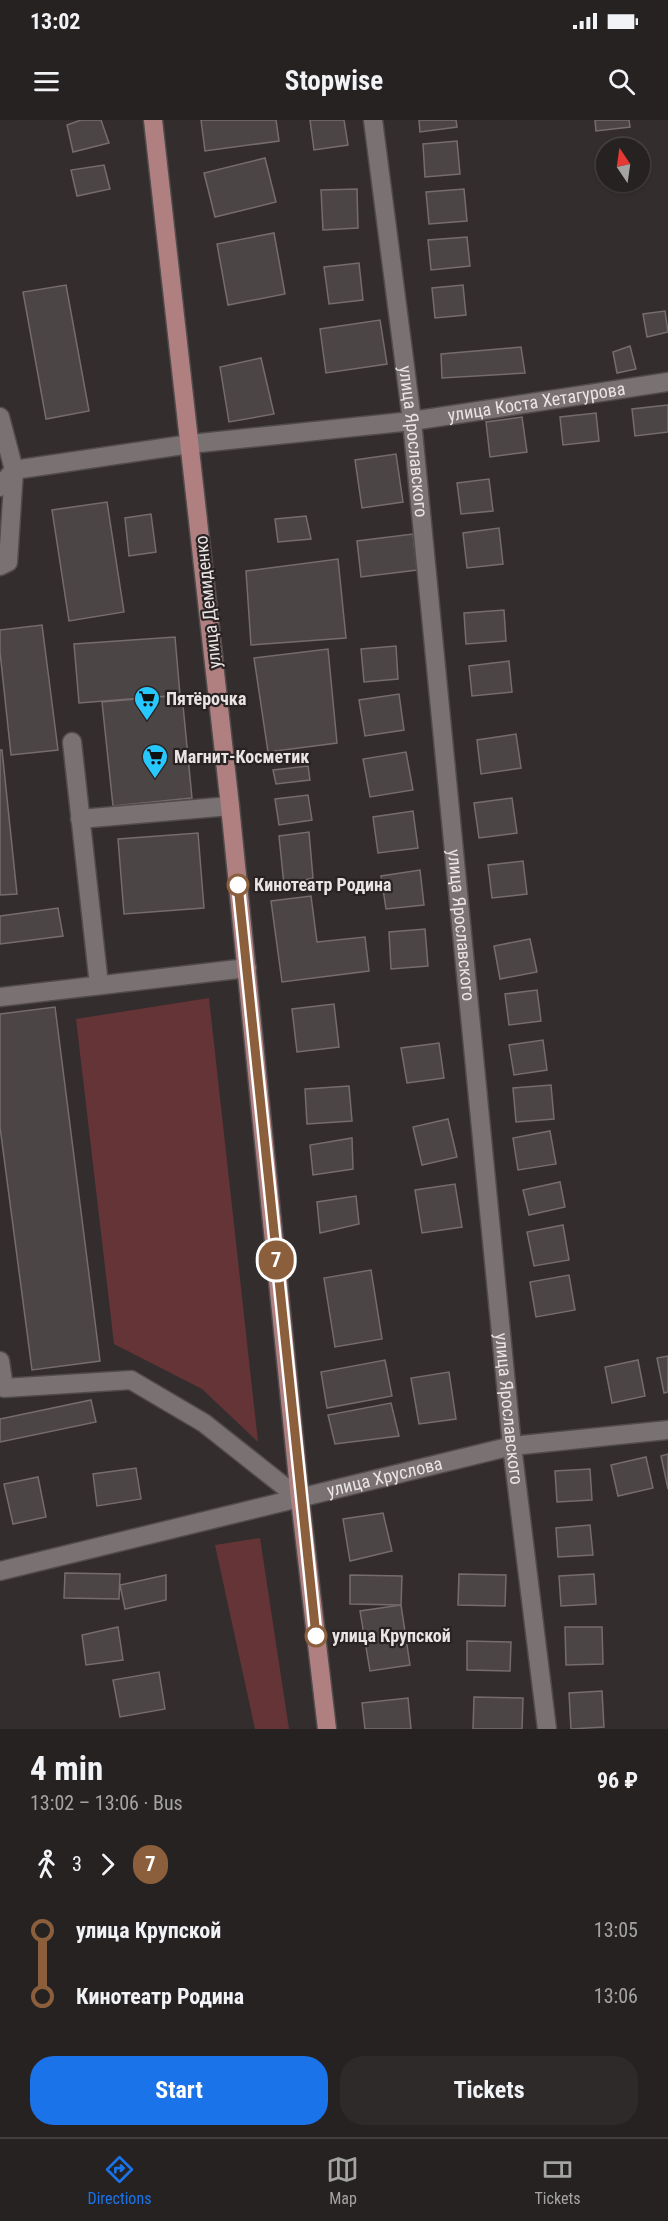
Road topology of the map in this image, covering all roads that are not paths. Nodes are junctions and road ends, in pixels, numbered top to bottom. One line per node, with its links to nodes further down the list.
1 (153, 120): 6 (main road, улица Демиденко)
2 (373, 120): 5 (street, улица Ярославского)
3 (668, 382): 5 (street, улица Коста Хетагурова)
4 (0, 417): 7 (street)
5 (412, 421): 6 (street, улица Коста Хетагурова); 18 (street, улица Ярославского)
6 (190, 444): 7 (street, улица Коста Хетагурова); 11 (main road, улица Демиденко)
7 (14, 470): 8 (street); 9 (street)
8 (0, 487)
9 (0, 566)
10 (72, 742): 12 (street)
11 (230, 806): 12 (street); 13 (main road, улица Демиденко)
12 (80, 819): 14 (street)
13 (247, 968): 14 (street); 19 (main road, улица Демиденко)
14 (99, 985): 15 (street)
15 (0, 997)
16 (0, 1361): 19 (street)
17 (668, 1430): 18 (street, улица Хруслова)
18 (512, 1446): 19 (street, улица Хруслова); 22 (street, улица Ярославского)
19 (300, 1499): 20 (street, улица Хруслова); 21 (main road, улица Демиденко)
20 (0, 1570)
21 (327, 1729)
22 (546, 1729)

